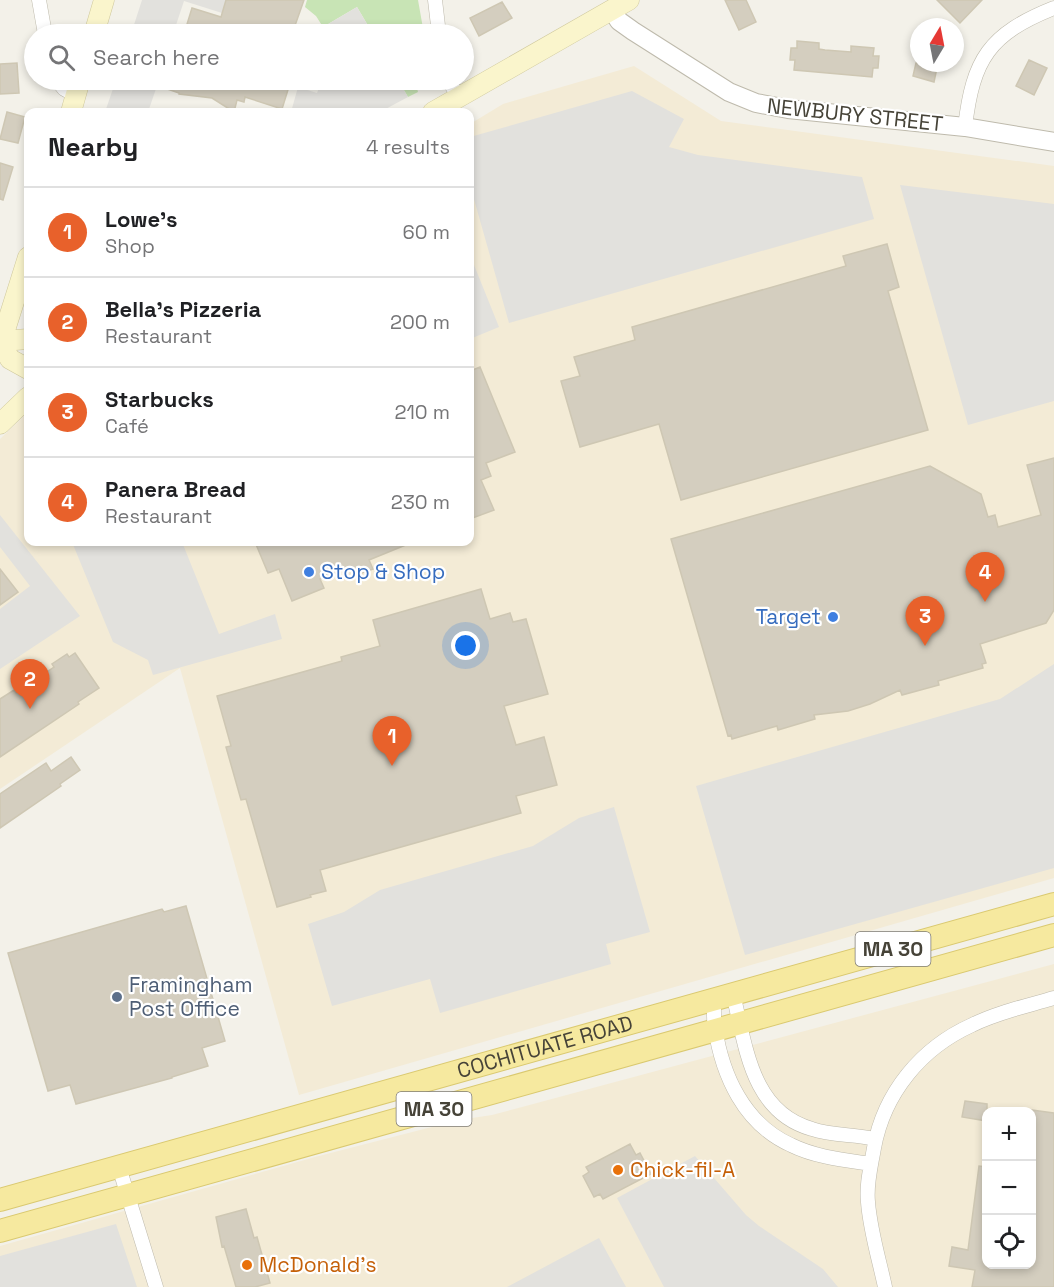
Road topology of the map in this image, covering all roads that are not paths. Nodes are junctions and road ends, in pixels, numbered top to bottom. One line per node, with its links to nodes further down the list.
1 (39, 0): 7 (street)
2 (104, 0): 8 (main road)
3 (435, 0): 9 (street)
4 (629, 0): 6 (main road)
5 (1054, 8): 19 (street)
6 (612, 10): 10 (main road); 19 (street, NEWBURY STREET)
7 (43, 24)
8 (97, 24)
9 (439, 24)
10 (474, 88)
11 (66, 90): 16 (street)
12 (77, 90): 17 (main road)
13 (454, 90): 15 (street)
14 (471, 90): 15 (main road)
15 (459, 97): 18 (main road)
16 (71, 108)
17 (71, 108)
18 (440, 108)
19 (965, 127): 20 (street, NEWBURY STREET)
20 (1054, 142)
21 (24, 270): 23 (main road)
22 (24, 339): 23 (main road)
23 (0, 345): 24 (main road)
24 (24, 367)
25 (24, 401): 26 (main road)
26 (0, 424)
27 (1054, 904): 29 (main road, COCHITUATE ROAD / MA 30)
28 (1054, 935): 31 (main road, COCHITUATE ROAD / MA 30)
29 (723, 997): 31 (street); 32 (street); 35 (main road, COCHITUATE ROAD / MA 30)
30 (1054, 998): 33 (street)
31 (740, 1024): 32 (main road, COCHITUATE ROAD / MA 30); 33 (street)
32 (715, 1030): 34 (street); 36 (main road, COCHITUATE ROAD / MA 30)
33 (876, 1139): 34 (street)
34 (871, 1164): 40 (street)
35 (119, 1167): 36 (street); 37 (main road, COCHITUATE ROAD / MA 30)
36 (128, 1195): 38 (main road, COCHITUATE ROAD / MA 30); 39 (street)
37 (0, 1200)
38 (0, 1231)
39 (156, 1287)
40 (885, 1287)

